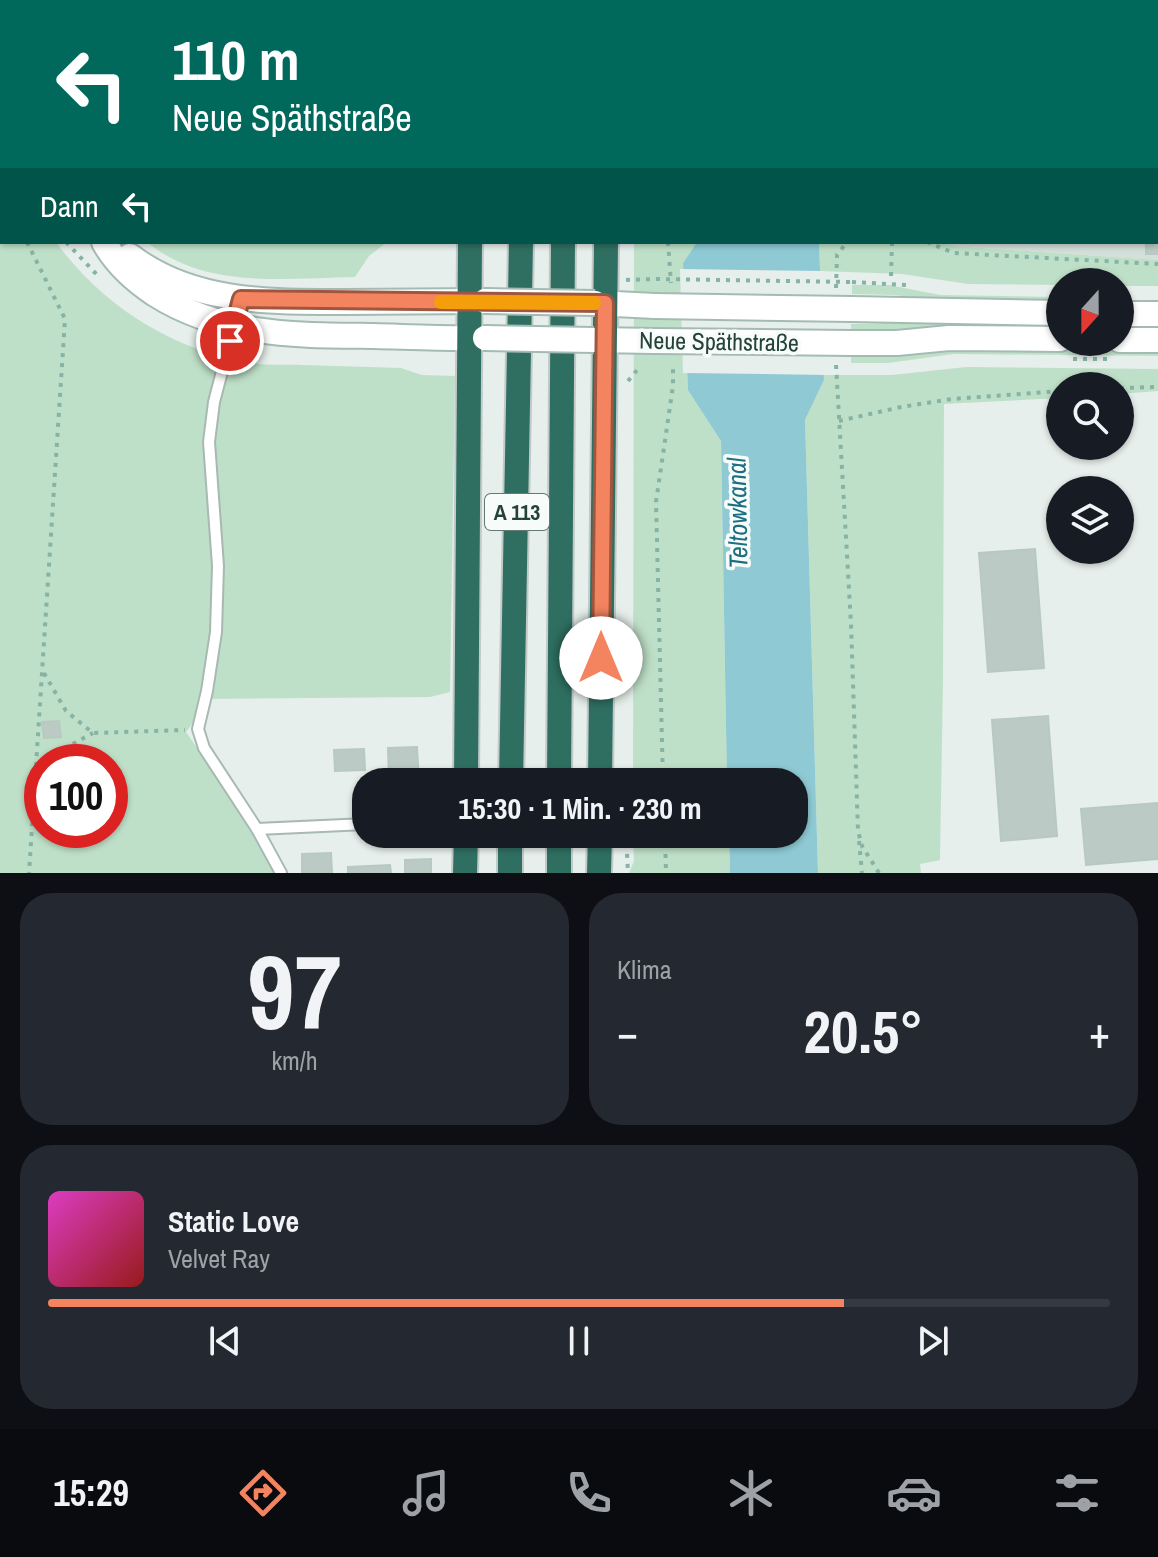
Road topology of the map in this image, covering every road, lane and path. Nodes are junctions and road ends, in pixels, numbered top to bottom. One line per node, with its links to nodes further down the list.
1 (28, 244): 34 (path)
2 (107, 244): 22 (main road, Neue Späthstraße)
3 (109, 244): 16 (main road, Neue Späthstraße)
4 (470, 244): 17 (highway)
5 (521, 244): 40 (highway, A 113)
6 (563, 244): 41 (highway, A 113)
7 (606, 244): 18 (highway)
8 (668, 244): 15 (path)
9 (892, 244): 12 (path)
10 (930, 244): 11 (path)
11 (1158, 264)
12 (891, 276)
13 (656, 279): 14 (path, bridge)
14 (852, 282)
15 (671, 287)
16 (241, 299): 17 (main road, Neue Späthstraße); 22 (lane)
17 (478, 301): 18 (main road, Neue Späthstraße, bridge); 23 (highway)
18 (600, 303): 19 (main road, Neue Späthstraße, bridge); 25 (highway)
19 (1046, 313)
20 (1134, 314): 21 (main road)
21 (1158, 314)
22 (234, 327): 23 (main road, Neue Späthstraße); 35 (lane)
23 (478, 339): 25 (main road, Neue Späthstraße, bridge); 39 (highway)
24 (1046, 339): 25 (main road, Neue Späthstraße, bridge)
25 (599, 340): 42 (highway)
26 (1134, 340): 27 (main road)
27 (1158, 340)
28 (673, 358): 43 (path)
29 (836, 383): 33 (path)
30 (1158, 387): 31 (path)
31 (1134, 388)
32 (1046, 392): 33 (path)
33 (839, 421): 46 (path)
34 (43, 671): 36 (path); 37 (path)
35 (198, 729): 36 (path); 45 (lane)
36 (93, 733): 38 (path)
37 (37, 744)
38 (73, 744)
39 (466, 768)
40 (511, 768)
41 (559, 768)
42 (600, 768)
43 (663, 768)
44 (352, 825): 45 (lane)
45 (257, 829): 55 (lane)
46 (858, 831): 62 (path); 63 (path)
47 (31, 848): 54 (path)
48 (466, 848): 56 (highway)
49 (510, 848): 57 (highway)
50 (559, 848): 58 (highway)
51 (600, 848): 59 (highway)
52 (627, 848): 60 (path)
53 (665, 848): 61 (path)
54 (29, 873)
55 (281, 873)
56 (465, 873)
57 (510, 873)
58 (559, 873)
59 (599, 873)
60 (628, 873)
61 (666, 873)
62 (862, 873)
63 (879, 873)

